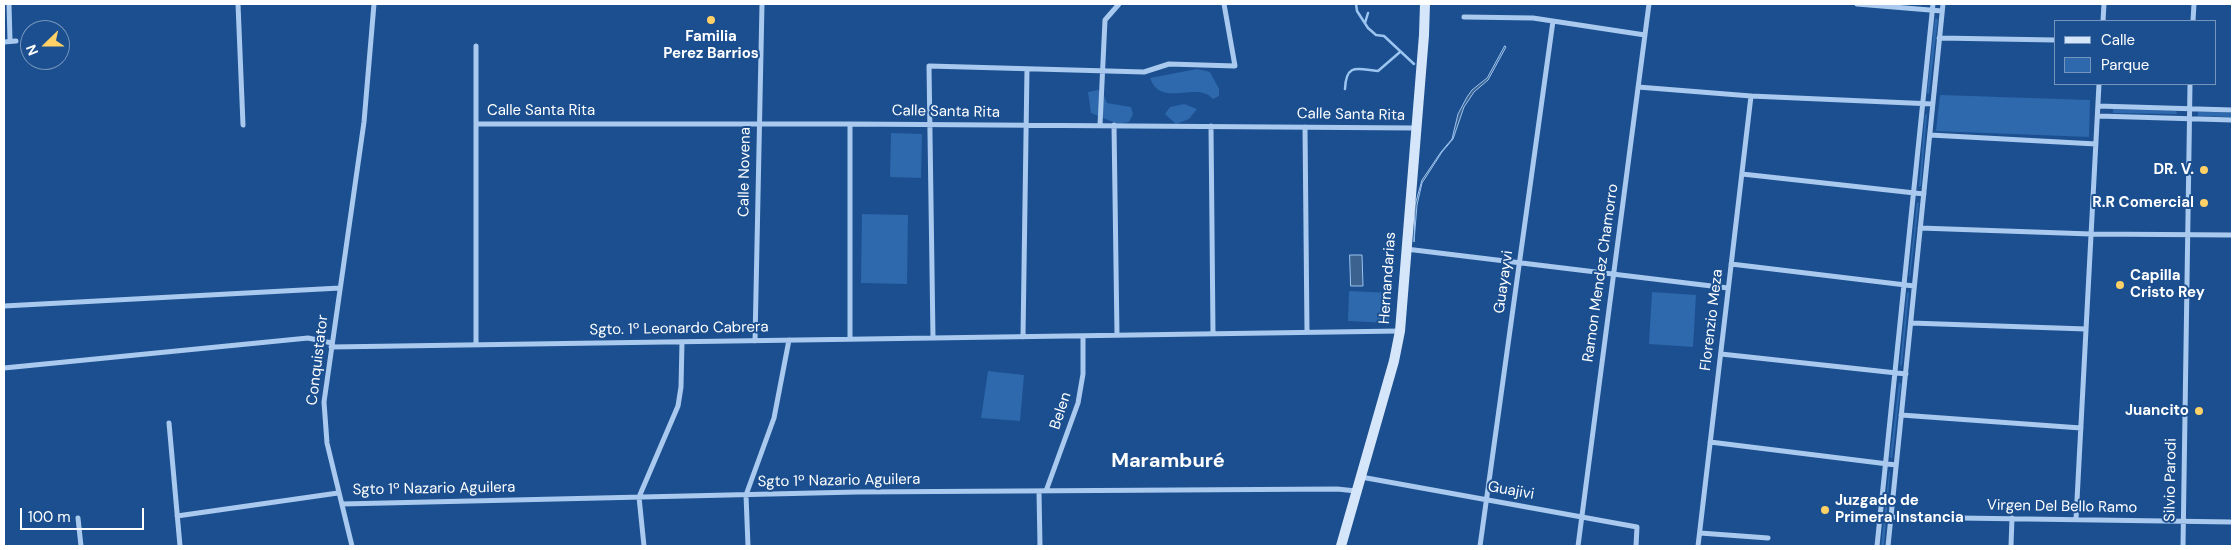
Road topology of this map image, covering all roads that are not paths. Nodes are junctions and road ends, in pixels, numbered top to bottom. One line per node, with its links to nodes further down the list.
1 (9, 4): 23 (street)
2 (238, 4): 42 (street)
3 (374, 4): 65 (street, Conquistator)
4 (762, 4): 40 (street, Calle Novena)
5 (1119, 4): 26 (street)
6 (1224, 4): 26 (street)
7 (1425, 4): 49 (street, Hernandarias)
8 (1649, 4): 20 (street, Ramon Mendez Chamorro)
9 (1857, 4): 14 (street)
10 (1933, 4): 14 (street)
11 (1943, 4): 15 (street)
12 (2104, 4): 17 (street)
13 (2194, 4): 18 (street)
14 (1933, 10): 15 (street); 31 (street)
15 (1942, 11): 21 (street)
16 (1464, 17): 19 (street)
17 (2103, 20)
18 (2193, 20)
19 (1553, 21): 20 (street); 60 (street, Guayayvi)
20 (1645, 35): 29 (street, Ramon Mendez Chamorro)
21 (1939, 38): 22 (street); 32 (street)
22 (2054, 40)
23 (4, 42)
24 (476, 46): 39 (street)
25 (1027, 69): 26 (street); 43 (street); 46 (street)
26 (1102, 71): 44 (street)
27 (2100, 85): 33 (street)
28 (2190, 85): 34 (street, Silvio Parodi)
29 (1638, 88): 30 (street); 62 (street, Ramon Mendez Chamorro)
30 (1751, 96): 31 (street); 52 (street, Florenzio Meza)
31 (1923, 104): 32 (street); 53 (street)
32 (1933, 104): 50 (street)
33 (2098, 106): 34 (street); 36 (street)
34 (2190, 108): 35 (street); 37 (street, Silvio Parodi)
35 (2232, 110)
36 (2098, 116): 37 (street); 51 (street)
37 (2189, 119): 38 (street); 58 (street, Silvio Parodi)
38 (2232, 120)
39 (477, 124): 40 (street, Calle Santa Rita); 82 (street)
40 (758, 124): 41 (street, Calle Santa Rita); 79 (street, Calle Novena)
41 (850, 124): 43 (street, Calle Santa Rita); 77 (street)
42 (243, 125)
43 (930, 125): 46 (street, Calle Santa Rita); 76 (street)
44 (1100, 125): 45 (street, Calle Santa Rita); 46 (street, Calle Santa Rita)
45 (1114, 125): 47 (street, Calle Santa Rita); 73 (street)
46 (1026, 126): 75 (street)
47 (1211, 126): 48 (street, Calle Santa Rita); 72 (street)
48 (1304, 127): 49 (street, Calle Santa Rita); 71 (street)
49 (1415, 128): 59 (street, Hernandarias)
50 (1930, 135): 51 (street); 54 (street)
51 (2096, 144): 56 (street)
52 (1742, 174): 53 (street); 61 (street, Florenzio Meza)
53 (1914, 193): 54 (street); 63 (street)
54 (1924, 194): 55 (street)
55 (1920, 228): 56 (street); 64 (street)
56 (2091, 234): 58 (street); 69 (street)
57 (2232, 235): 58 (street)
58 (2187, 236): 107 (street, Silvio Parodi)
59 (1405, 248): 60 (street); 70 (street, Hernandarias)
60 (1520, 262): 62 (street); 99 (street, Guayayvi)
61 (1731, 264): 63 (street); 66 (street, Florenzio Meza)
62 (1613, 274): 66 (street); 102 (street, Ramon Mendez Chamorro)
63 (1904, 284): 64 (street); 85 (street)
64 (1914, 286): 68 (street)
65 (340, 288): 67 (street); 81 (street, Conquistator)
66 (1728, 288): 83 (street, Florenzio Meza)
67 (4, 306)
68 (1911, 322): 69 (street); 86 (street)
69 (2086, 329): 89 (street)
70 (1400, 330): 71 (street, Sgto. 1º Leonardo Cabrera); 93 (street, Hernandarias)
71 (1307, 332): 72 (street, Sgto. 1º Leonardo Cabrera)
72 (1213, 334): 73 (street, Sgto. 1º Leonardo Cabrera)
73 (1117, 335): 74 (street, Sgto. 1º Leonardo Cabrera)
74 (1082, 336): 75 (street, Sgto. 1º Leonardo Cabrera); 94 (street, Belen)
75 (1025, 337): 76 (street, Sgto. 1º Leonardo Cabrera)
76 (933, 338): 77 (street, Sgto. 1º Leonardo Cabrera)
77 (850, 339): 78 (street, Sgto. 1º Leonardo Cabrera)
78 (789, 340): 79 (street, Sgto. 1º Leonardo Cabrera); 97 (street)
79 (755, 341): 80 (street, Sgto. 1º Leonardo Cabrera)
80 (682, 342): 82 (street, Sgto. 1º Leonardo Cabrera); 98 (street)
81 (332, 345): 82 (street, Sgto. 1º Leonardo Cabrera); 84 (street, Sgto. 1º Leonardo Cabrera); 96 (street, Conquistator)
82 (476, 345)
83 (1721, 354): 85 (street); 90 (street, Florenzio Meza)
84 (4, 368)
85 (1895, 372): 86 (street); 91 (street)
86 (1906, 374): 87 (street)
87 (1901, 415): 89 (street); 92 (street)
88 (169, 423): 101 (street)
89 (2081, 428): 106 (street)
90 (1710, 442): 91 (street); 109 (street, Florenzio Meza)
91 (1886, 464): 92 (street); 122 (street)
92 (1896, 465): 103 (street)
93 (1361, 476): 95 (street, Hernandarias); 99 (street, Guajivi)
94 (1042, 491): 95 (street, Sgto 1º Nazario Aguilera); 97 (street, Sgto 1º Nazario Aguilera); 116 (street)
95 (1356, 491): 117 (street, Hernandarias)
96 (338, 493): 100 (street, Conquistator); 101 (street)
97 (746, 495): 98 (street, Sgto 1º Nazario Aguilera); 115 (street)
98 (639, 497): 100 (street, Sgto 1º Nazario Aguilera); 114 (street)
99 (1486, 500): 102 (street, Guajivi); 118 (street, Guayayvi)
100 (342, 504): 113 (street, Conquistator)
101 (177, 516): 112 (street)
102 (1582, 517): 119 (street, Ramon Mendez Chamorro); 120 (street, Guajivi)
103 (1891, 517): 105 (street, Virgen Del Bello Ramo); 123 (street)
104 (78, 518): 111 (street)
105 (2012, 518): 106 (street, Virgen Del Bello Ramo); 124 (street)
106 (2076, 519): 107 (street, Virgen Del Bello Ramo)
107 (2183, 522): 108 (street, Virgen Del Bello Ramo); 125 (street, Silvio Parodi)
108 (2232, 522)
109 (1700, 533): 110 (street); 121 (street, Florenzio Meza)
110 (1768, 538)
111 (82, 546)
112 (180, 546)
113 (352, 546)
114 (644, 546)
115 (748, 546)
116 (1040, 546)
117 (1341, 546)
118 (1480, 546)
119 (1578, 546)
120 (1636, 546)
121 (1698, 546)
122 (1877, 546)
123 (1888, 546)
124 (2011, 546)
125 (2183, 546)

